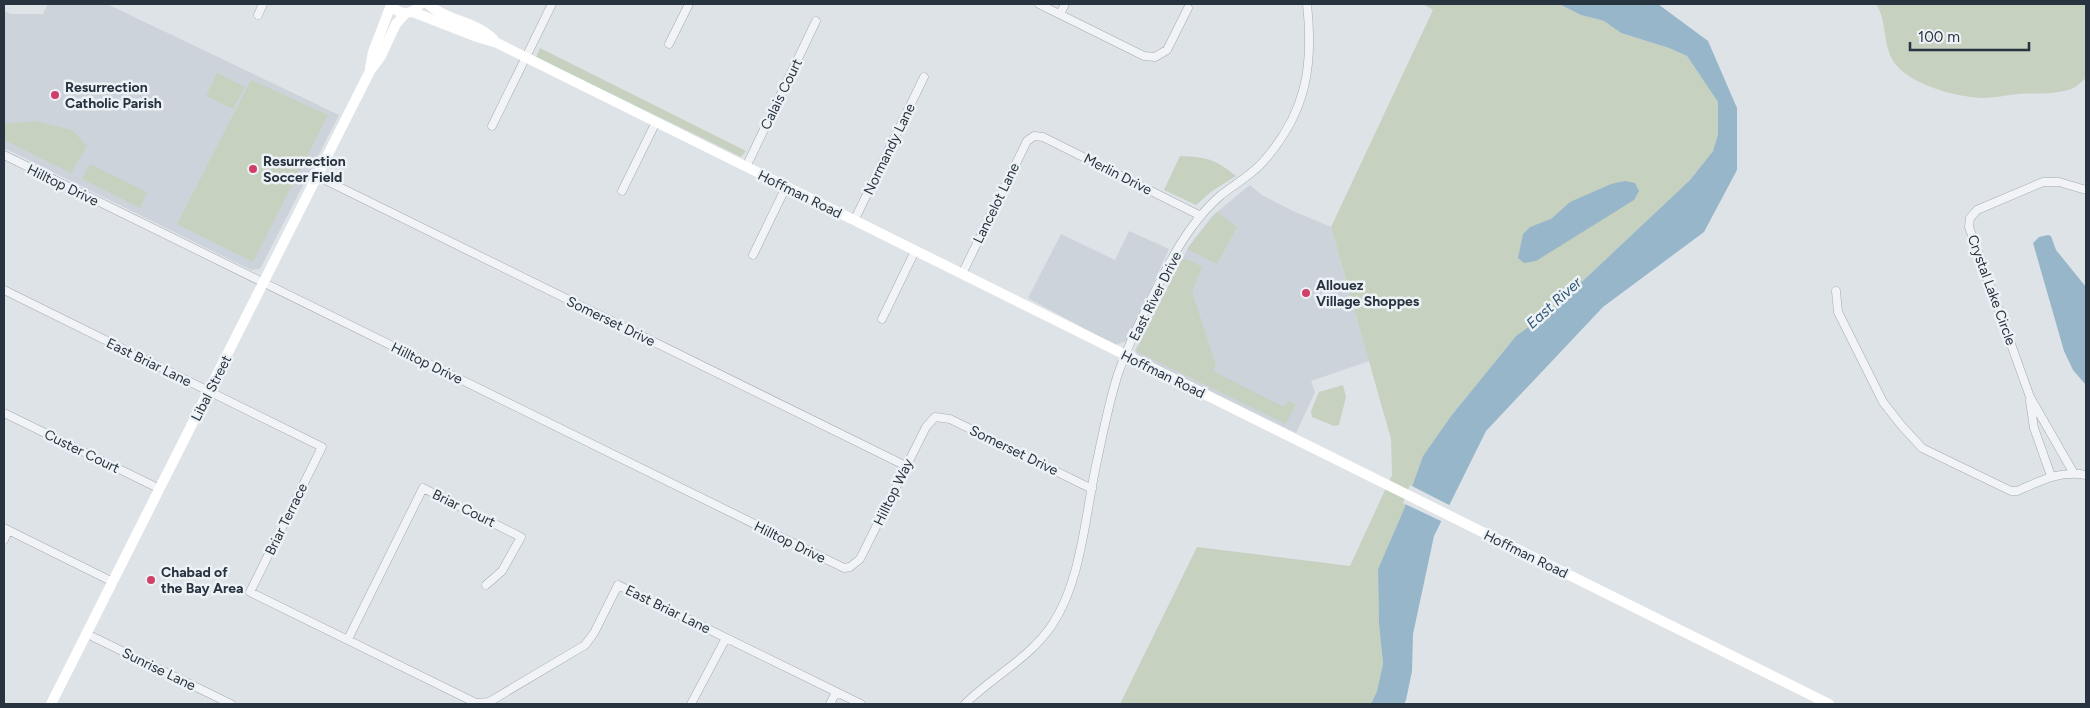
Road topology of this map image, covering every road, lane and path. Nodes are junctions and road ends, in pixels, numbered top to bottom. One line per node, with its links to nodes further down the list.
1 (263, 4): 12 (street)
2 (428, 4): 14 (street, Hoffman Road)
3 (552, 4): 16 (street)
4 (689, 4): 15 (street)
5 (1039, 4): 11 (street)
6 (1065, 4): 11 (street)
7 (1308, 4): 28 (street, East River Drive)
8 (391, 5): 10 (street, Hoffman Road); 17 (street, Libal Street)
9 (1188, 8): 11 (street)
10 (413, 10): 14 (street, Hoffman Road); 17 (street, Libal Street)
11 (1060, 14)
12 (258, 15)
13 (816, 20): 23 (street, Calais Court)
14 (496, 43): 16 (street, Hoffman Road)
15 (669, 44)
16 (526, 57): 19 (street, Hoffman Road); 20 (street)
17 (370, 71): 24 (street, Libal Street)
18 (924, 77): 29 (street, Normandy Lane)
19 (656, 122): 23 (street, Hoffman Road); 27 (street)
20 (492, 126)
21 (1034, 136): 28 (street, Merlin Drive); 32 (street, Lancelot Lane)
22 (4, 155): 33 (street, Hilltop Drive)
23 (746, 167): 25 (street, Hoffman Road)
24 (318, 176): 33 (street, Libal Street); 43 (street, Somerset Drive)
25 (786, 187): 29 (street, Hoffman Road); 31 (street)
26 (2086, 190): 39 (street, Crystal Lake Circle)
27 (622, 191)
28 (1202, 216): 37 (street, East River Drive)
29 (854, 221): 30 (street, Hoffman Road)
30 (915, 251): 32 (street, Hoffman Road); 36 (street)
31 (753, 255)
32 (962, 274): 37 (street, Hoffman Road)
33 (264, 283): 38 (street, Libal Street); 51 (street, Hilltop Drive)
34 (4, 290): 38 (street, East Briar Lane)
35 (1836, 291): 46 (street)
36 (882, 319)
37 (1125, 355): 48 (street, East River Drive); 66 (street, Hoffman Road)
38 (210, 391): 42 (street, East Briar Lane); 47 (street, Libal Street)
39 (2030, 396): 44 (street, Crystal Lake Circle); 46 (street, Crystal Lake Circle)
40 (4, 412): 47 (street, Custer Court)
41 (935, 417): 43 (street, Hilltop Way); 48 (street, Somerset Drive)
42 (322, 447): 54 (street, Briar Terrace)
43 (906, 466): 51 (street, Hilltop Way)
44 (2073, 472): 45 (street); 46 (street)
45 (2086, 475)
46 (2052, 476)
47 (160, 489): 52 (street, Libal Street)
48 (1092, 489): 65 (street, East River Drive)
49 (6, 529): 50 (street); 52 (street)
50 (4, 540)
51 (850, 567)
52 (113, 582): 55 (street, Libal Street)
53 (486, 585): 57 (street, Briar Court)
54 (250, 592): 57 (street, East Briar Lane)
55 (87, 634): 60 (street, Libal Street); 61 (street, Sunrise Lane)
56 (726, 638): 57 (street, East Briar Lane); 58 (street, East Briar Lane); 62 (street)
57 (348, 639)
58 (836, 692): 59 (street, East Briar Lane); 63 (street)
59 (851, 701): 64 (street, East Briar Lane)
60 (51, 704)
61 (231, 704)
62 (691, 704)
63 (830, 704)
64 (861, 704)
65 (964, 704)
66 (1829, 704)

